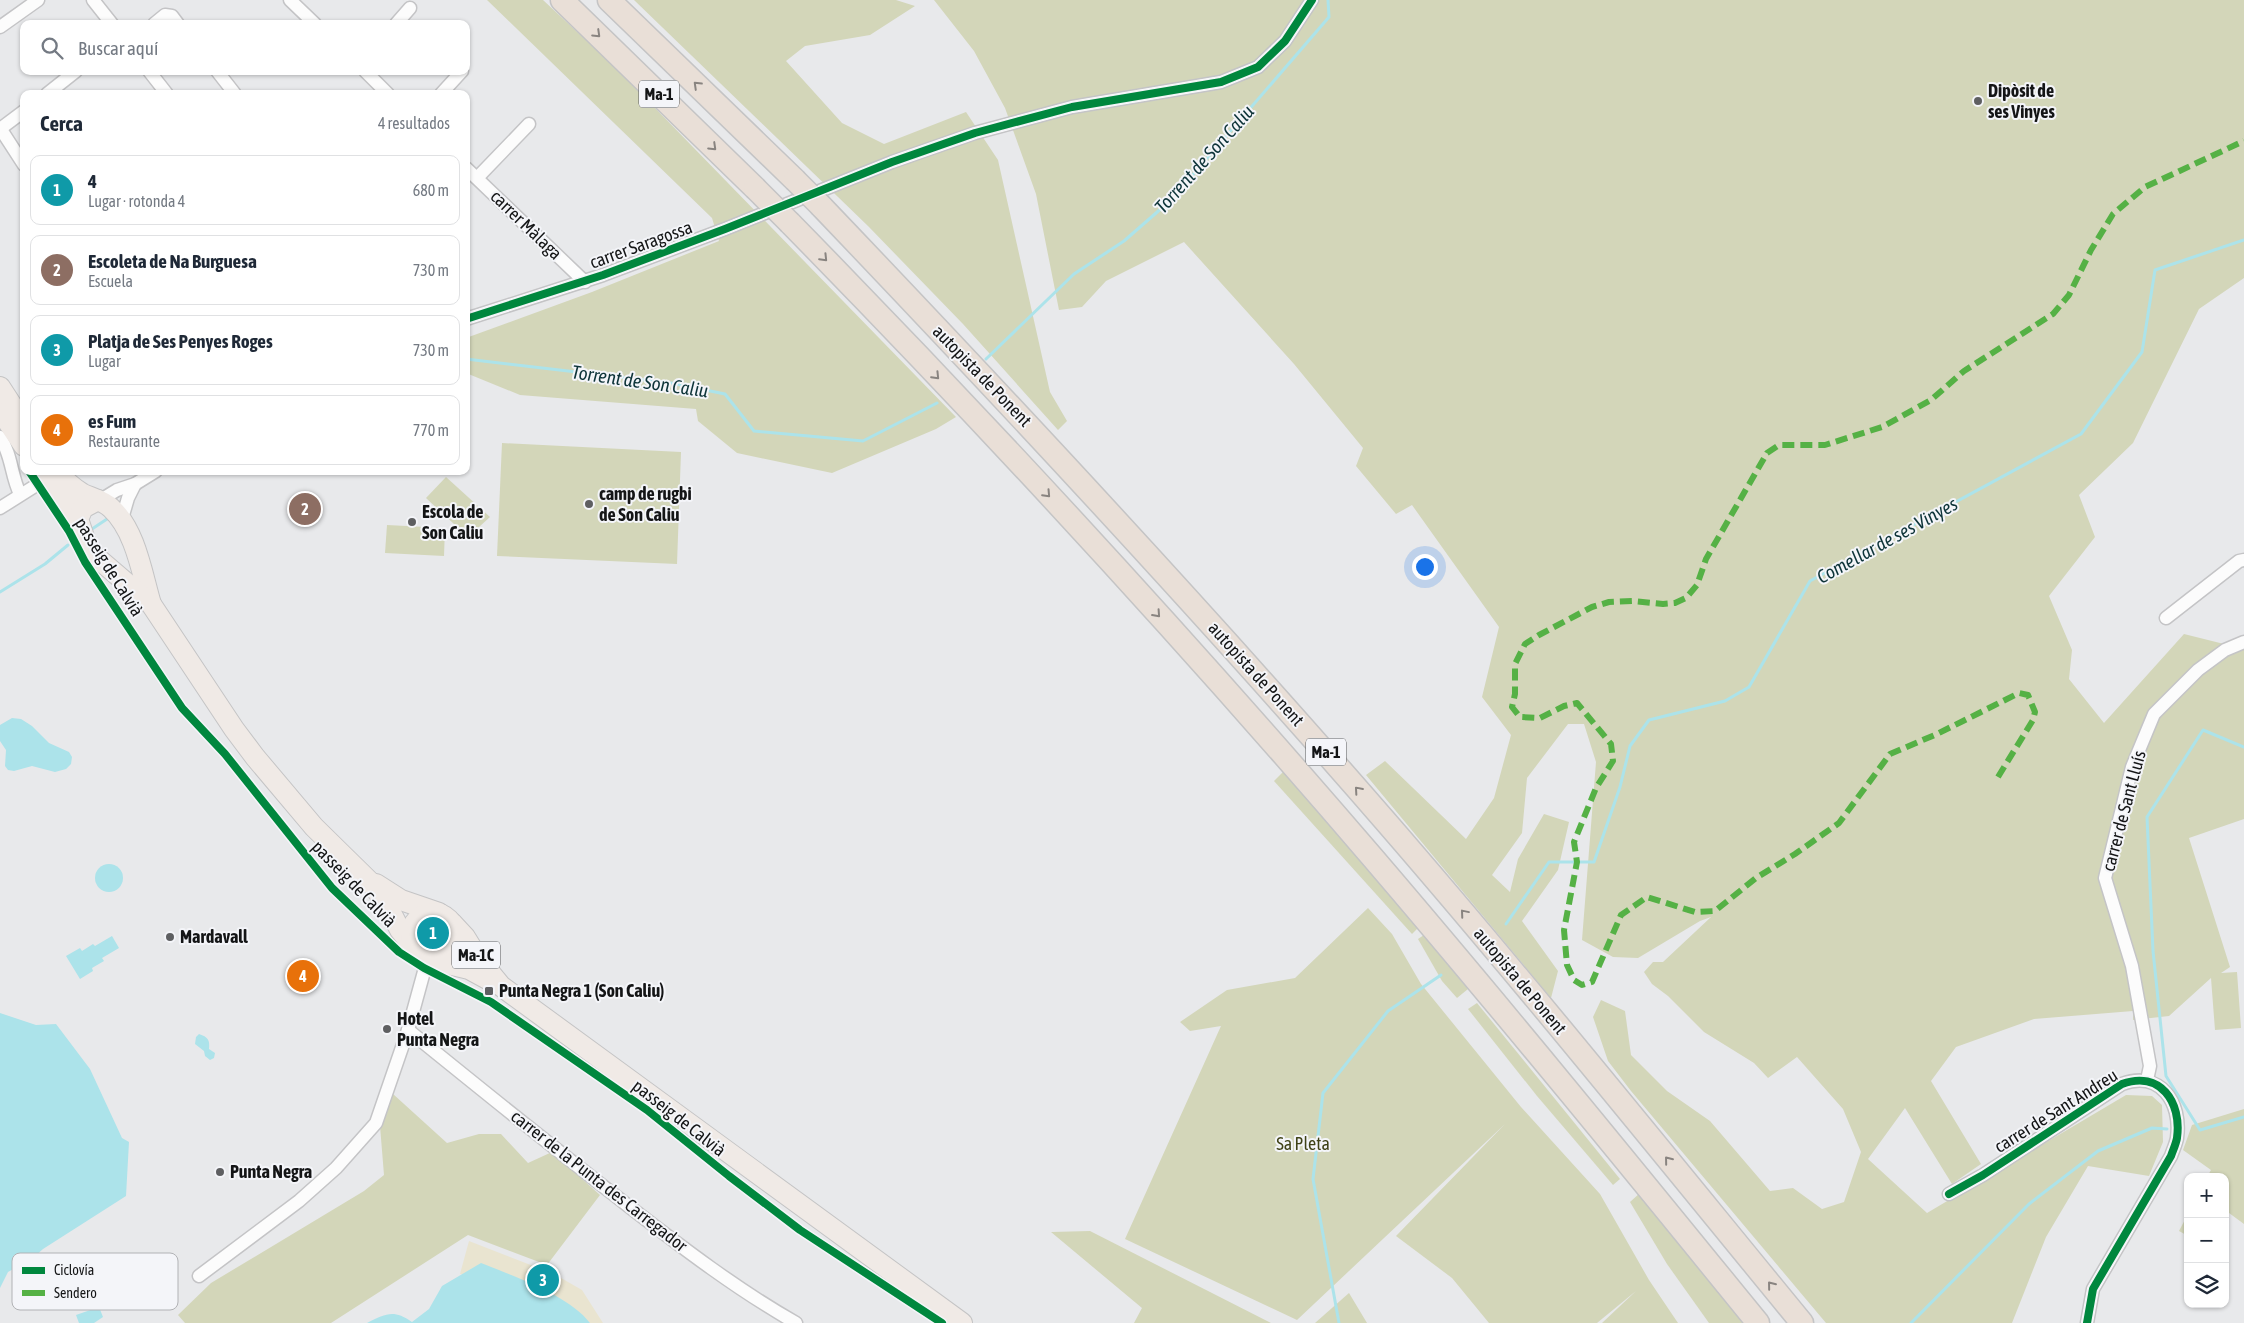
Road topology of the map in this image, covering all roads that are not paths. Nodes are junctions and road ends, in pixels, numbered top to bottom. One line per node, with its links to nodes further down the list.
1 (38, 0): 15 (street)
2 (93, 0): 10 (street)
3 (290, 0): 9 (street)
4 (310, 0): 9 (street)
5 (562, 0): 66 (highway, autopista de Ponent / Ma-1, one-way to 66, bridge)
6 (609, 0): 32 (highway, Ma-1, one-way to 6, bridge)
7 (1312, 0): 32 (street, carrer Saragossa)
8 (410, 8): 14 (street)
9 (300, 10): 13 (street)
10 (109, 20)
11 (159, 20): 12 (street)
12 (175, 20)
13 (311, 20)
14 (400, 20)
15 (0, 27)
16 (71, 75): 21 (street)
17 (152, 75): 22 (street)
18 (220, 75): 23 (street)
19 (369, 75): 24 (street)
20 (459, 75): 25 (street)
21 (51, 90)
22 (164, 90)
23 (232, 90)
24 (384, 90)
25 (445, 90)
26 (20, 114): 28 (street)
27 (528, 124): 31 (street)
28 (0, 129): 29 (street)
29 (20, 159)
30 (470, 172): 31 (street, carrer Màlaga)
31 (477, 178): 33 (street, carrer Màlaga)
32 (821, 198): 33 (street, carrer Saragossa); 67 (highway, autopista de Ponent / Ma-1, one-way to 32)
33 (585, 282): 34 (street, carrer Saragossa)
34 (470, 318)
35 (0, 387): 37 (main road)
36 (0, 410): 39 (main road)
37 (20, 418)
38 (0, 437): 45 (street)
39 (20, 440)
40 (47, 475): 45 (street)
41 (49, 475): 48 (main road, Ma-1C)
42 (52, 475): 46 (main road, Ma-1C)
43 (150, 475): 44 (street)
44 (135, 484): 46 (street); 49 (street)
45 (20, 494): 47 (street)
46 (99, 501): 48 (main road); 49 (main road, Ma-1C)
47 (0, 508)
48 (78, 519): 52 (main road, Ma-1C)
49 (121, 522): 50 (main road, Ma-1C)
50 (132, 540): 52 (main road); 53 (main road, Ma-1C)
51 (2244, 560): 54 (street)
52 (102, 562): 53 (main road, Ma-1C)
53 (151, 604): 56 (main road, Ma-1C)
54 (2166, 618)
55 (2244, 642): 61 (street, carrer de Sant Lluís)
56 (370, 882): 57 (main road, Ma-1C); 58 (main road, Ma-1C)
57 (446, 918): 58 (main road, Ma-1C); 58 (main road); 59 (main road, Ma-1C)
58 (425, 954): 59 (main road, Ma-1C); 60 (street)
59 (501, 986): 65 (main road, Ma-1C)
60 (408, 1030): 63 (street); 64 (street, carrer de la Punta des Carregador)
61 (2147, 1080): 62 (street, carrer de Sant Andreu); 68 (street, carrer de Sant Andreu)
62 (1949, 1194)
63 (199, 1276)
64 (796, 1323)
65 (962, 1323)
66 (1758, 1323)
67 (1802, 1323)
68 (2087, 1323)

